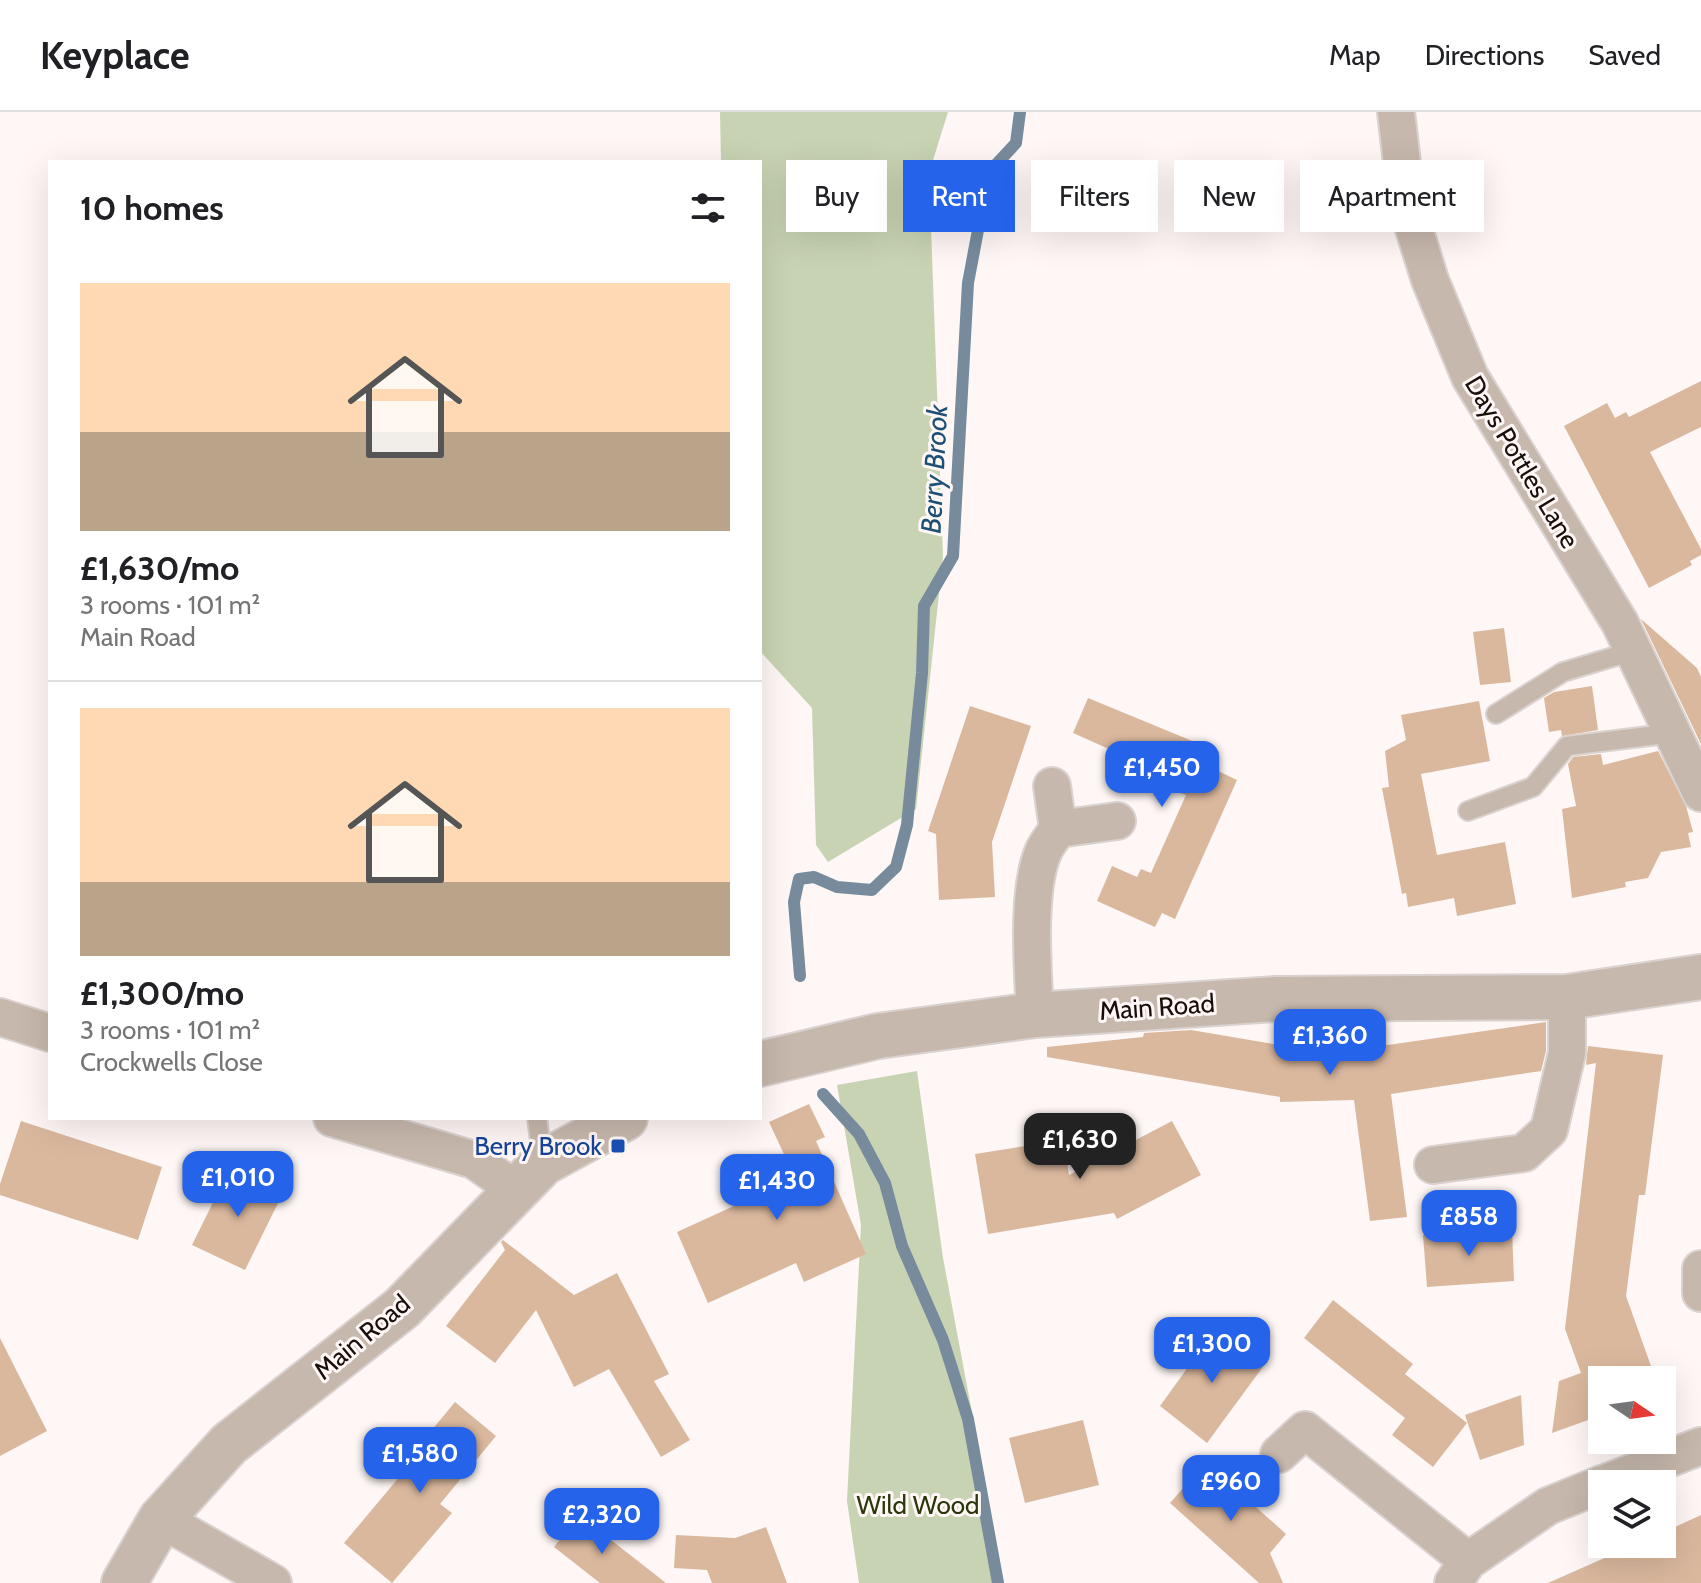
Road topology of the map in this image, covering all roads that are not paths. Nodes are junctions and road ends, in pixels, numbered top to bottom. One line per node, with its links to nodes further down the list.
1 (1396, 112): 2 (street, Days Pottles Lane)
2 (1633, 651): 3 (lane); 4 (street, Days Pottles Lane)
3 (1496, 714)
4 (1674, 733): 6 (street, Days Pottles Lane); 7 (lane)
5 (1052, 786): 9 (street)
6 (1701, 793)
7 (1468, 811)
8 (1117, 821): 9 (street)
9 (1058, 829): 12 (street)
10 (1701, 977): 11 (street, Main Road)
11 (1567, 997): 12 (street, Main Road); 19 (street)
12 (1035, 1015): 15 (street, Main Road)
13 (0, 1017): 14 (street)
14 (48, 1032)
15 (762, 1064)
16 (339, 1120): 20 (street)
17 (537, 1120): 20 (lane)
18 (622, 1120): 20 (street, Main Road)
19 (1433, 1165)
20 (529, 1176): 27 (street, Main Road)
21 (1701, 1269): 22 (street)
22 (1701, 1293)
23 (1701, 1446): 25 (street)
24 (1279, 1454): 28 (street)
25 (1638, 1470)
26 (1588, 1490): 28 (street)
27 (161, 1519): 29 (street, Main Road); 30 (street)
28 (1460, 1572)
29 (124, 1583)
30 (273, 1583)

